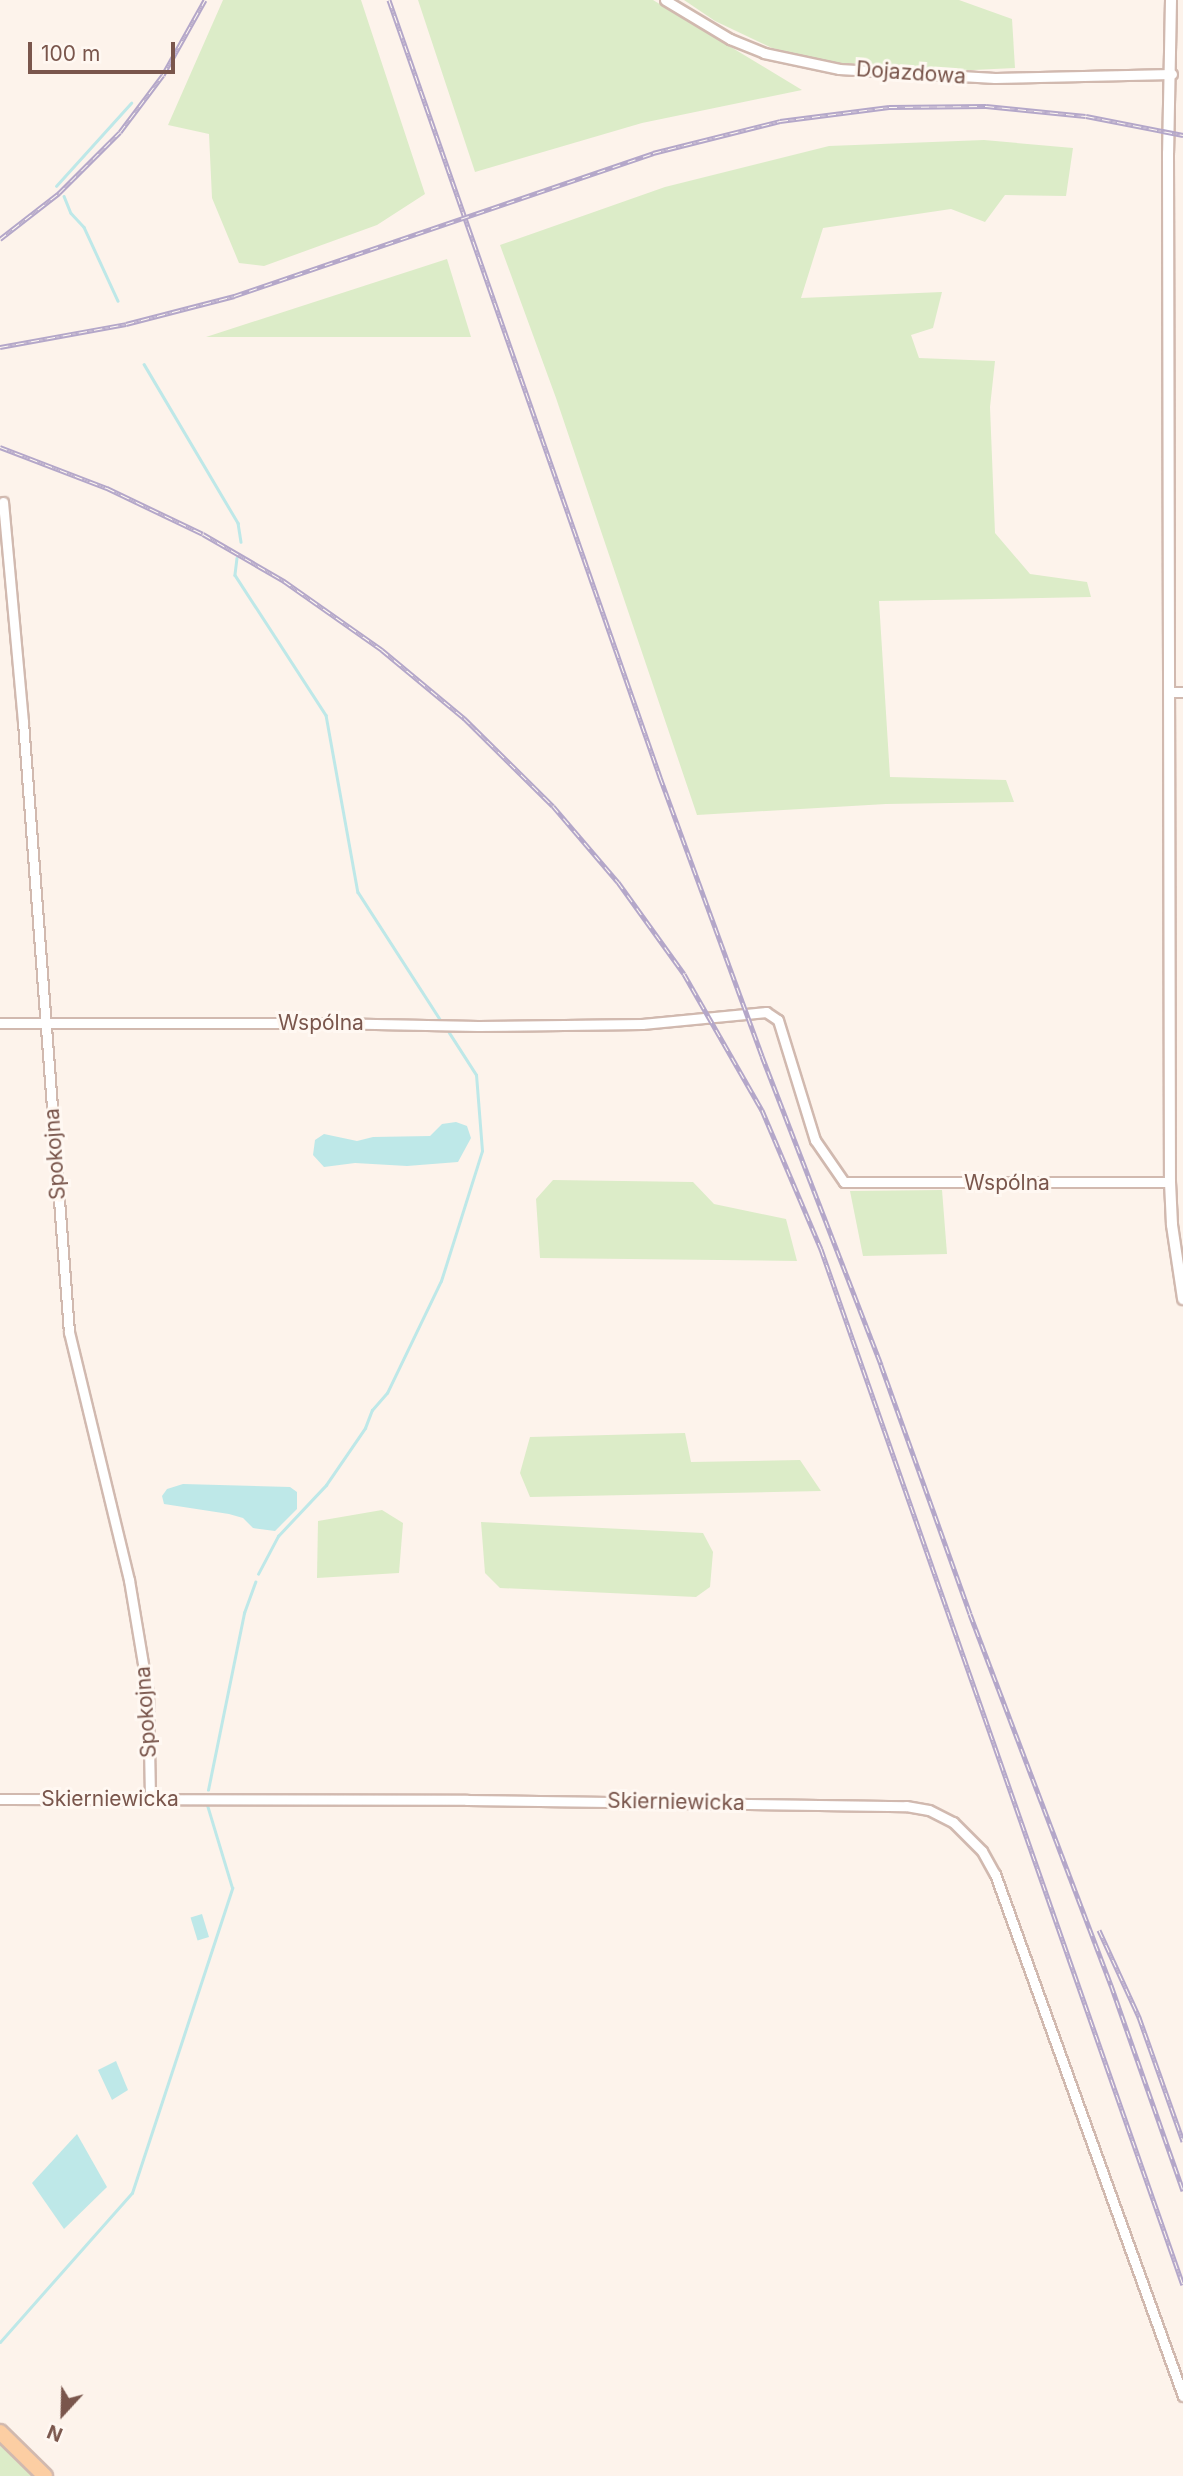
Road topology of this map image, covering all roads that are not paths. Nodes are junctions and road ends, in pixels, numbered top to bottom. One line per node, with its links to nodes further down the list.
1 (665, 0): 3 (street, Dojazdowa)
2 (1171, 0): 3 (street)
3 (1171, 74): 5 (street)
4 (3, 502): 7 (street, Spokojna)
5 (1177, 692): 8 (street)
6 (0, 1023): 7 (street, Wspólna)
7 (45, 1024): 8 (street, Wspólna); 11 (street, Spokojna)
8 (1170, 1182): 9 (street)
9 (1183, 1298)
10 (0, 1799): 11 (street, Skierniewicka)
11 (150, 1799): 12 (street, Skierniewicka)
12 (1183, 2396)
13 (0, 2432): 14 (main road)
14 (45, 2476)

